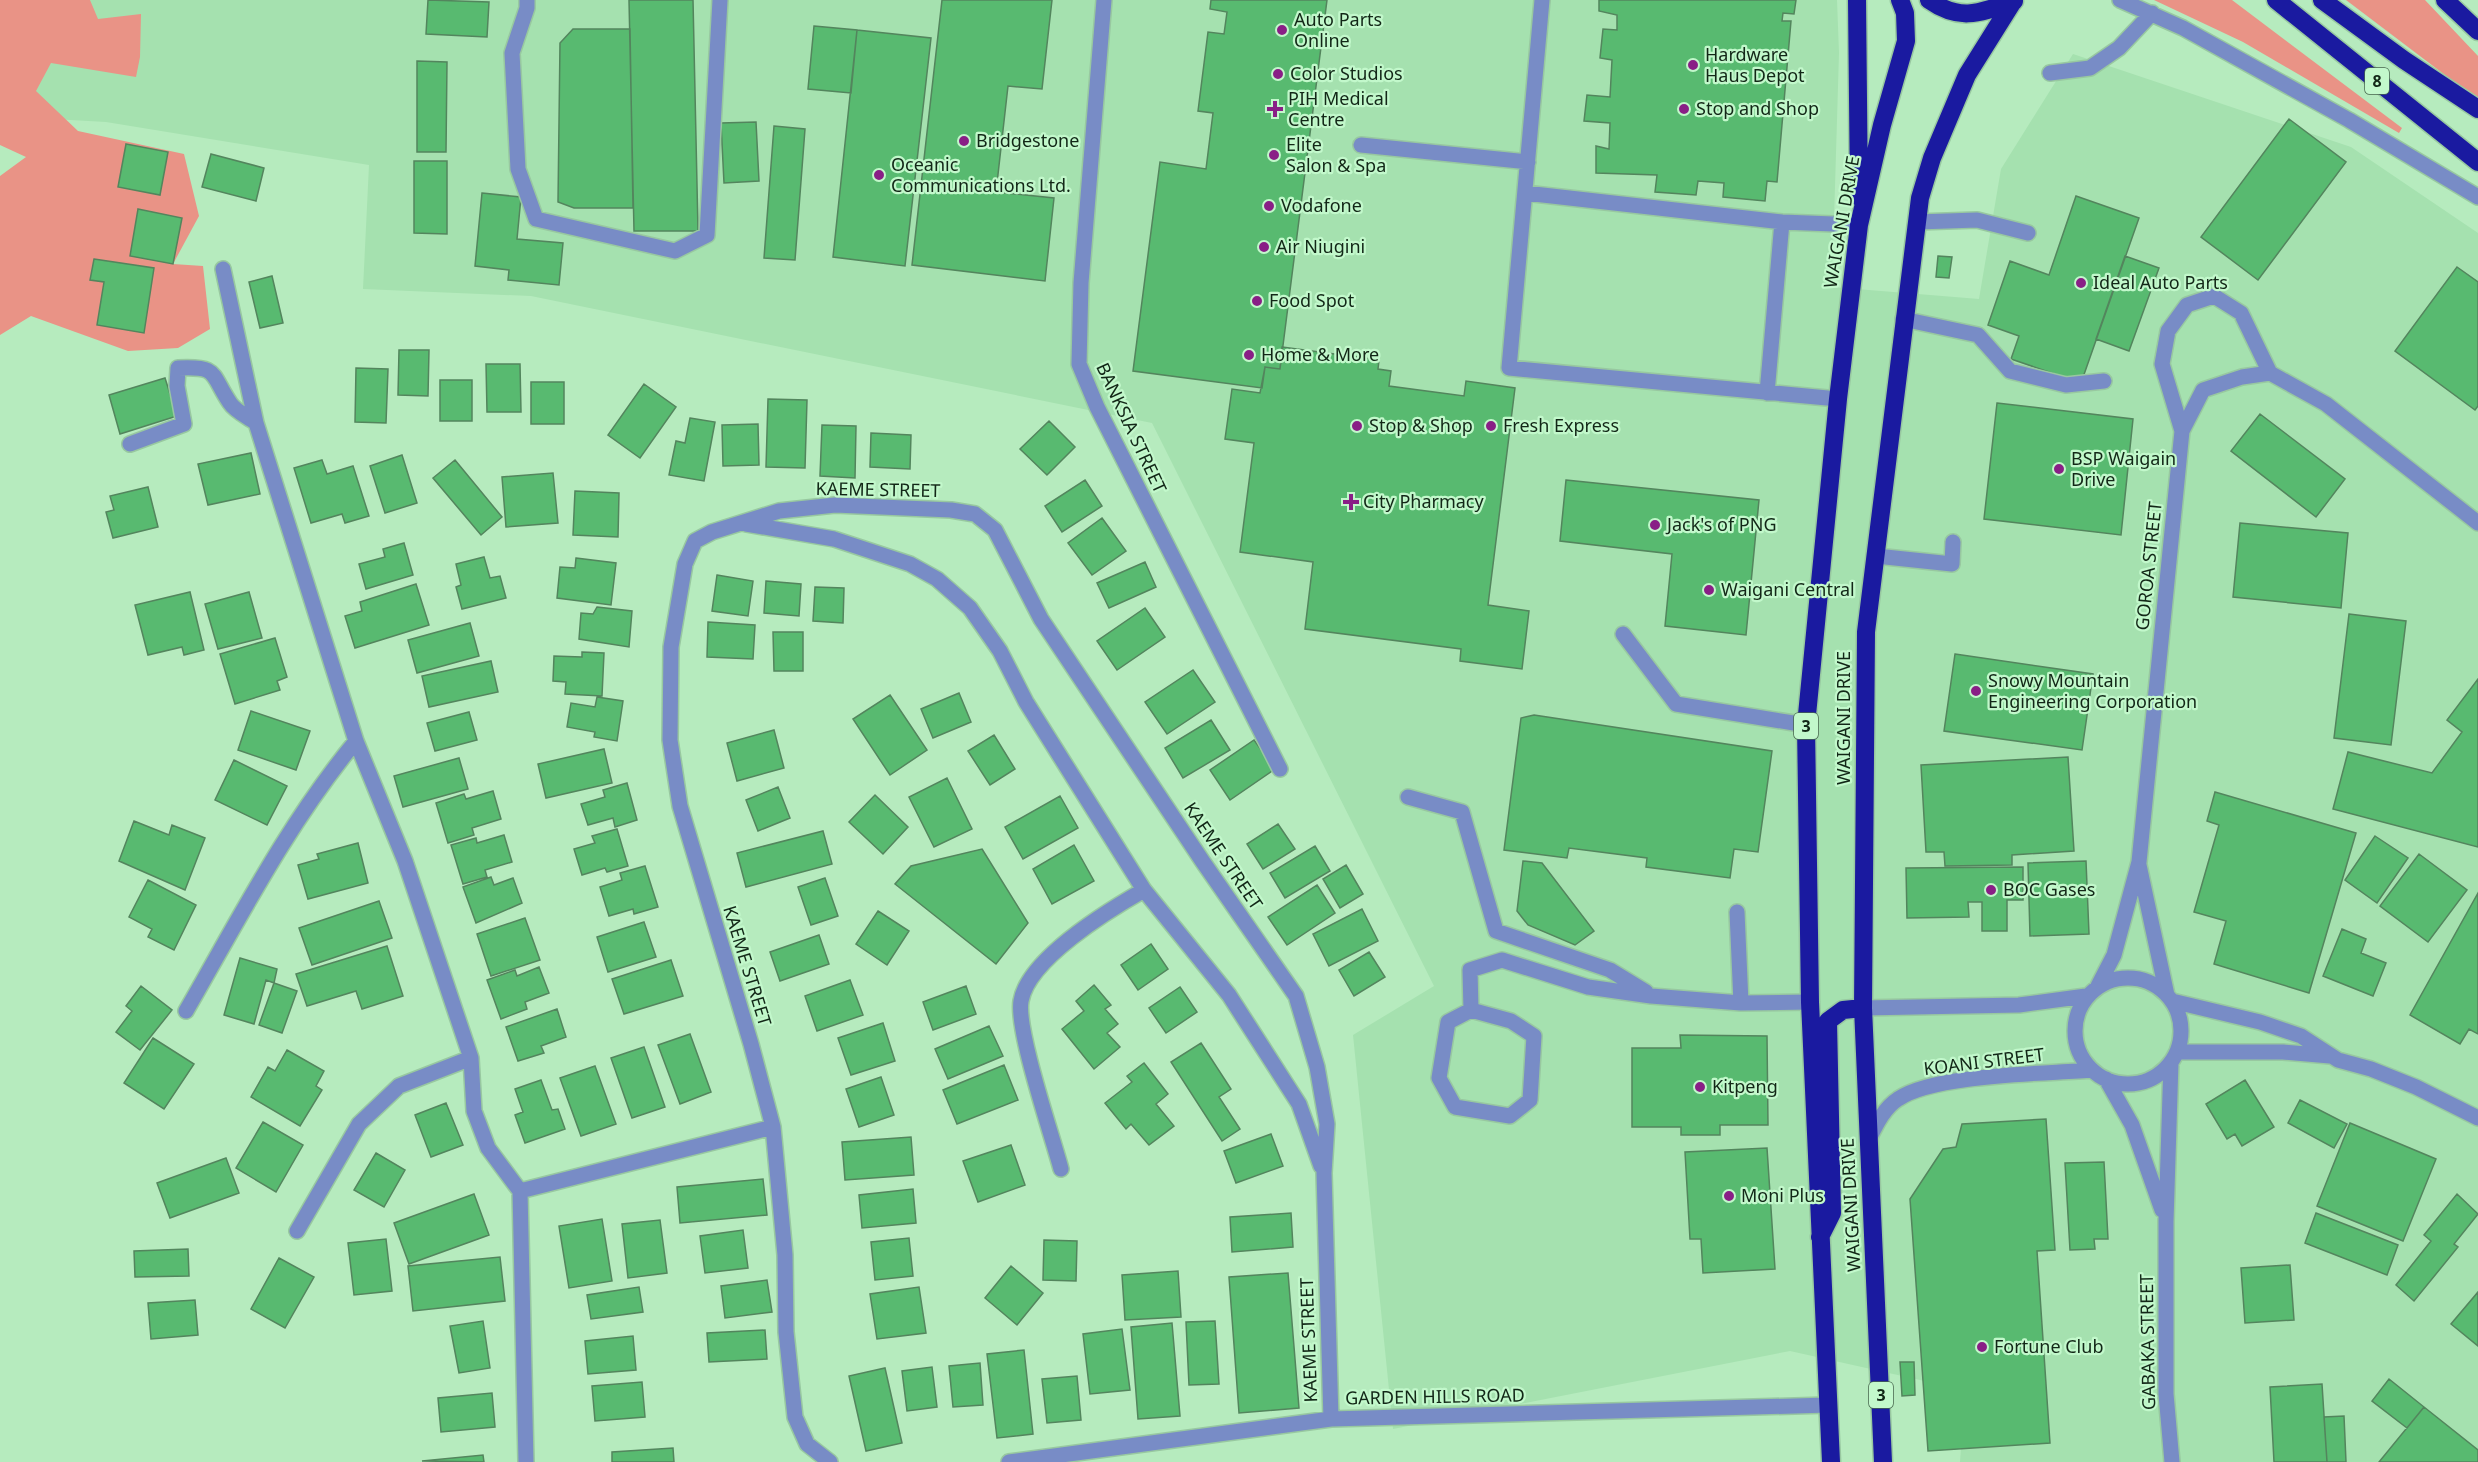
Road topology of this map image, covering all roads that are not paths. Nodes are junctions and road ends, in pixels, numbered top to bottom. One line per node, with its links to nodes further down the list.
1 (527, 0): 2 (street)
2 (720, 0)
3 (1104, 0): 42 (street, BANKSIA STREET)
4 (1542, 0): 18 (street)
5 (1857, 0): 24 (highway)
6 (1900, 0): 24 (highway, WAIGANI DRIVE / 3)
7 (1929, 0): 8 (highway)
8 (2016, 0): 23 (highway, WAIGANI DRIVE / 3)
9 (2120, 0): 13 (street)
10 (2276, 0): 19 (highway, 8)
11 (2322, 0): 16 (highway, 8)
12 (2445, 0): 14 (highway)
13 (2152, 13): 15 (street); 21 (street)
14 (2478, 31)
15 (2050, 73)
16 (2478, 109)
17 (1361, 146): 18 (street)
18 (1528, 162): 20 (street)
19 (2478, 162)
20 (1525, 193): 22 (street); 30 (street)
21 (2478, 196)
22 (1782, 222): 24 (street); 30 (street)
23 (1917, 222): 25 (street); 27 (highway, WAIGANI DRIVE / 3)
24 (1859, 225): 31 (highway, WAIGANI DRIVE / 3)
25 (2028, 232)
26 (223, 269): 32 (street)
27 (1903, 319): 29 (street); 38 (highway, WAIGANI DRIVE / 3)
28 (2270, 373): 33 (street, GOROA STREET); 33 (street); 35 (street)
29 (2104, 381)
30 (1767, 393): 31 (street)
31 (1838, 399): 40 (highway, WAIGANI DRIVE / 3)
32 (256, 423): 34 (street); 41 (street)
33 (2182, 431): 44 (street, GOROA STREET)
34 (130, 444)
35 (2478, 523)
36 (743, 524): 45 (street); 62 (street, KAEME STREET); 65 (street, KAEME STREET)
37 (1953, 542): 38 (street)
38 (1876, 556): 53 (highway, WAIGANI DRIVE / 3)
39 (1623, 634): 40 (street)
40 (1806, 725): 51 (highway, WAIGANI DRIVE / 3)
41 (356, 741): 55 (street); 58 (street)
42 (1280, 769)
43 (1408, 797): 48 (street)
44 (2139, 862): 47 (street, GOROA STREET); 50 (street, GOROA STREET)
45 (1144, 890): 64 (street); 65 (street)
46 (1737, 912): 52 (street)
47 (2098, 986): 49 (street); 50 (street)
48 (1652, 996): 52 (street); 54 (street)
49 (2086, 996): 53 (street); 59 (street)
50 (2170, 998): 56 (street); 57 (street)
51 (1810, 1002): 52 (street); 69 (highway, WAIGANI DRIVE / 3)
52 (1741, 1003)
53 (1863, 1008): 63 (highway, WAIGANI DRIVE / 3); 69 (highway)
54 (1471, 1010): 54 (street)
55 (186, 1011)
56 (2330, 1056): 57 (street); 61 (street)
57 (2174, 1057): 60 (street); 67 (street, GABAKA STREET)
58 (471, 1058): 66 (street); 68 (street)
59 (2092, 1070): 60 (street); 63 (street, KOANI STREET)
60 (2106, 1079): 67 (street, GABAKA STREET)
61 (2478, 1118)
62 (773, 1127): 66 (street); 73 (street, KAEME STREET)
63 (1869, 1140): 76 (highway, WAIGANI DRIVE / 3)
64 (1061, 1169)
65 (1324, 1173): 71 (street, KAEME STREET)
66 (520, 1191): 72 (street)
67 (2166, 1221): 77 (street, GABAKA STREET)
68 (297, 1231)
69 (1819, 1239): 70 (highway, WAIGANI DRIVE / 3)
70 (1828, 1405): 71 (street, GARDEN HILLS ROAD); 75 (highway, WAIGANI DRIVE / 3)
71 (1331, 1419): 74 (street, GARDEN HILLS ROAD)
72 (526, 1462)
73 (830, 1462)
74 (1009, 1462)
75 (1831, 1462)
76 (1883, 1462)
77 (2172, 1462)

